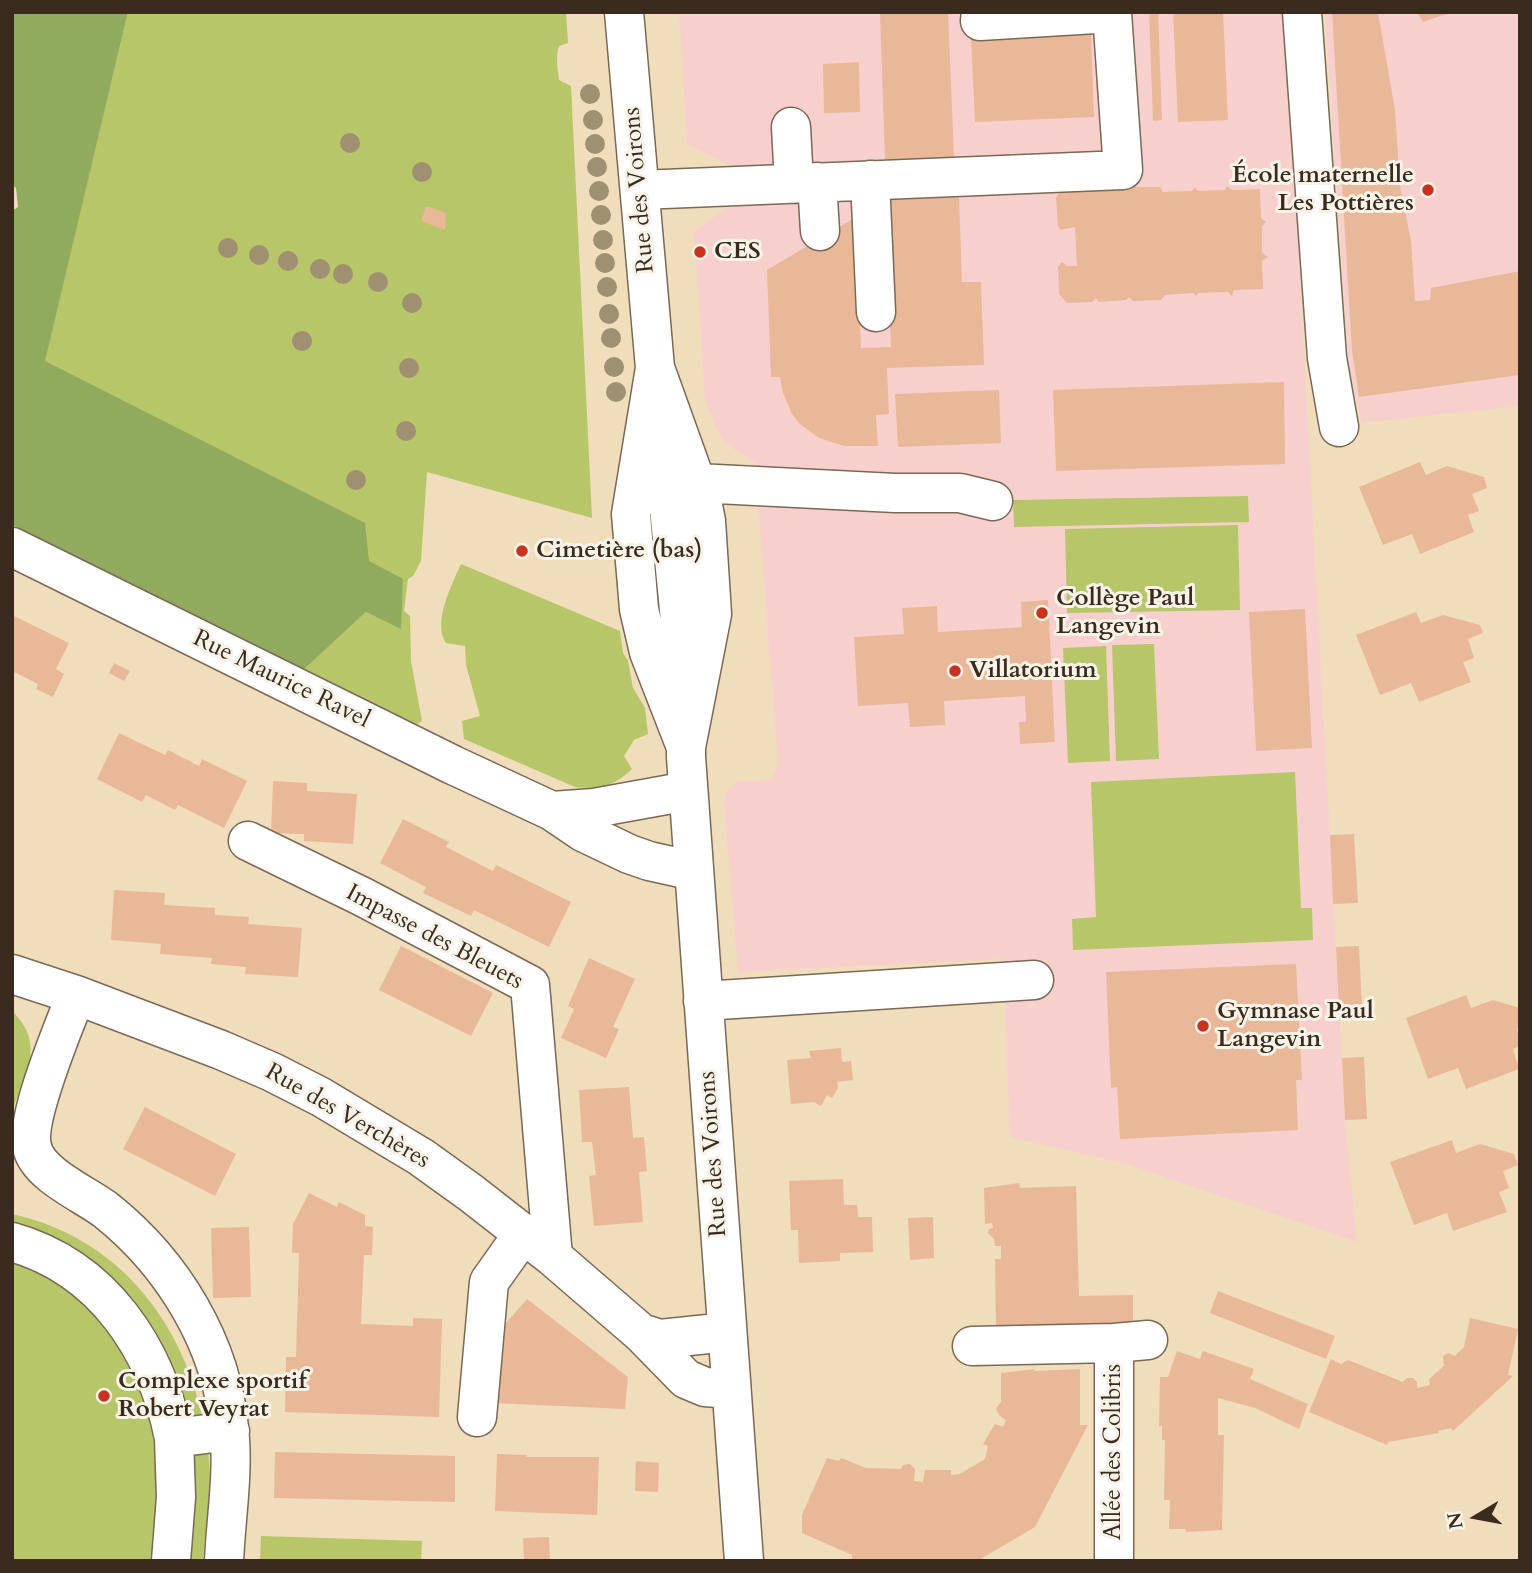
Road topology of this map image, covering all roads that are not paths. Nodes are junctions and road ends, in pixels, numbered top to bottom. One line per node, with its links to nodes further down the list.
1 (624, 12): 7 (street, Rue des Voirons)
2 (981, 12): 5 (street)
3 (1302, 12): 11 (street)
4 (791, 127): 6 (street)
5 (870, 180): 6 (street); 9 (street)
6 (805, 183): 7 (street); 8 (street)
7 (640, 190): 10 (street, Rue des Voirons)
8 (820, 231)
9 (876, 312)
10 (655, 368): 12 (street, Rue des Voirons); 15 (street, Rue des Voirons)
11 (1339, 427)
12 (697, 484): 13 (street); 15 (street, Rue des Voirons)
13 (992, 501)
14 (12, 547): 17 (street, Rue Maurice Ravel)
15 (686, 747): 16 (street, Rue des Voirons)
16 (688, 791): 17 (street, Rue Maurice Ravel); 19 (street, Rue des Voirons)
17 (552, 811): 19 (street, Rue Maurice Ravel)
18 (248, 841): 26 (street, Impasse des Bleuets)
19 (694, 871): 23 (street, Rue des Voirons)
20 (12, 974): 22 (street, Rue des Verchères)
21 (1034, 980): 23 (street)
22 (76, 995): 24 (street, Rue des Verchères); 30 (street)
23 (704, 1001): 27 (street, Rue des Voirons)
24 (523, 1234): 26 (street, Rue des Verchères); 33 (street)
25 (12, 1242): 32 (street)
26 (553, 1257): 28 (street, Rue des Verchères)
27 (727, 1332): 28 (street); 31 (street, Rue des Voirons)
28 (641, 1333): 31 (street, Rue des Verchères)
29 (972, 1346): 39 (street, Allée des Colibris)
30 (221, 1382): 32 (street); 34 (street)
31 (731, 1389): 38 (street, Rue des Voirons)
32 (165, 1398): 35 (street)
33 (477, 1417)
34 (230, 1431): 35 (street); 37 (street)
35 (174, 1438): 36 (street)
36 (171, 1561)
37 (224, 1561)
38 (744, 1561)
39 (1114, 1561)

